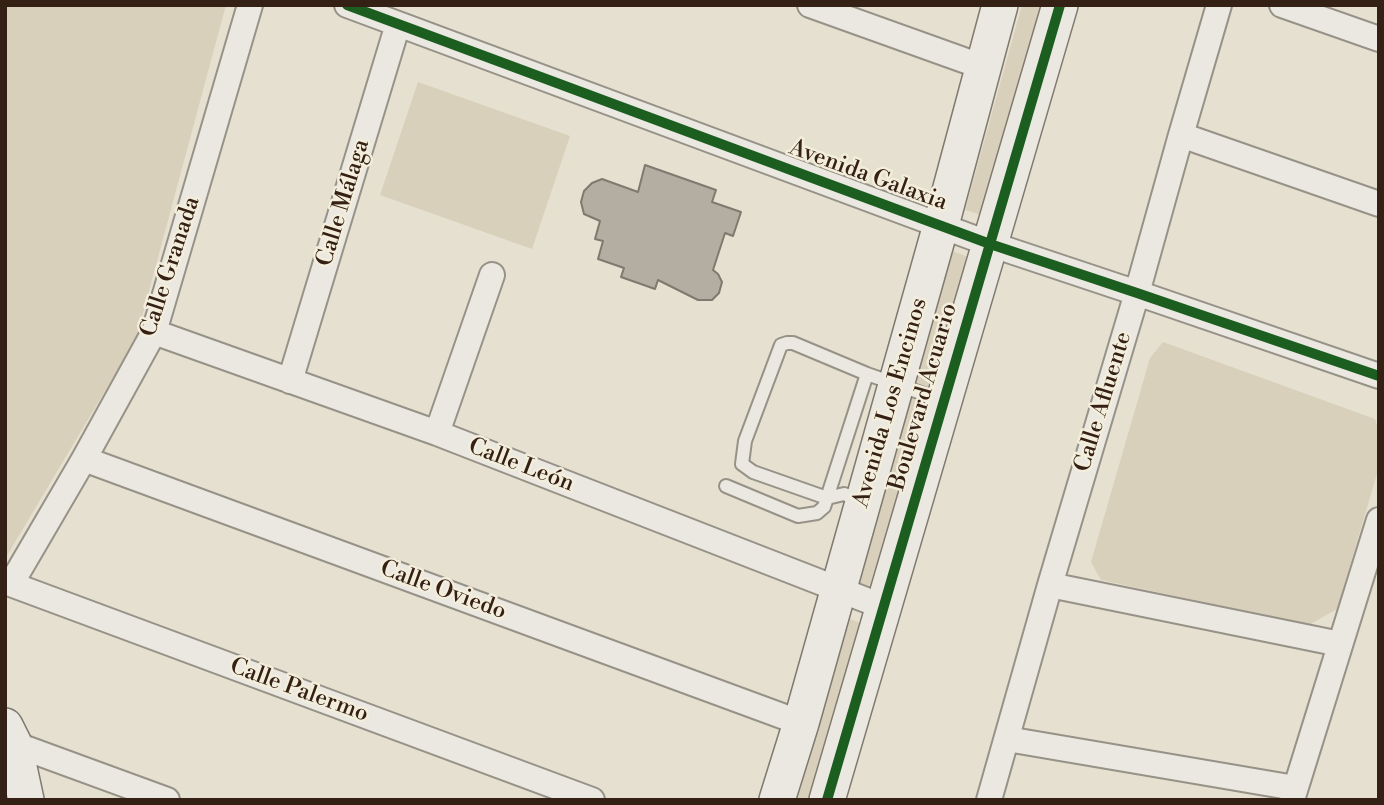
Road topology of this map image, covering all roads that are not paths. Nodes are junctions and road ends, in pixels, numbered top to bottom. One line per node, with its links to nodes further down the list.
1 (250, 5): 17 (street, Calle Granada)
2 (810, 5): 10 (street)
3 (1000, 5): 10 (street, Avenida Los Encinos)
4 (1060, 5): 14 (street, Boulevard Acuario)
5 (1219, 5): 11 (street, Calle Afluente)
6 (1282, 5): 9 (street)
7 (362, 8): 8 (street, Avenida Galaxia)
8 (398, 24): 13 (street, Avenida Galaxia); 20 (street, Calle Málaga)
9 (1379, 39)
10 (983, 67): 13 (street, Avenida Los Encinos)
11 (1181, 135): 12 (street); 16 (street, Calle Afluente)
12 (1379, 204)
13 (941, 225): 14 (street, Avenida Galaxia); 19 (street, Avenida Los Encinos)
14 (990, 244): 16 (street, Avenida Galaxia); 21 (street, Boulevard Acuario)
15 (492, 275): 22 (street)
16 (1137, 293): 18 (street, Avenida Galaxia); 29 (street, Calle Afluente)
17 (154, 332): 20 (street, Calle León); 23 (street, Calle Granada)
18 (1379, 376)
19 (882, 379): 21 (lane); 25 (lane); 25 (lane); 26 (street, Avenida Los Encinos)
20 (290, 381): 22 (street, Calle León)
21 (944, 402): 31 (street, Boulevard Acuario)
22 (437, 433): 30 (street, Calle León)
23 (85, 459): 28 (street, Calle Granada); 33 (street, Calle Oviedo)
24 (726, 486): 25 (lane)
25 (827, 498): 26 (lane)
26 (863, 501): 30 (street, Avenida Los Encinos)
27 (1379, 520): 32 (street)
28 (8, 583): 39 (street, Calle Palermo)
29 (1050, 584): 32 (street); 35 (street, Calle Afluente)
30 (838, 590): 31 (street, Calle León); 33 (street, Avenida Los Encinos)
31 (884, 607): 41 (street, Boulevard Acuario)
32 (1340, 644): 36 (street)
33 (801, 723): 40 (street, Avenida Los Encinos)
34 (10, 735): 37 (street); 38 (street)
35 (1007, 739): 36 (street); 42 (street, Calle Afluente)
36 (1293, 794)
37 (26, 800)
38 (167, 800)
39 (592, 800)
40 (777, 800)
41 (827, 800)
42 (989, 800)

